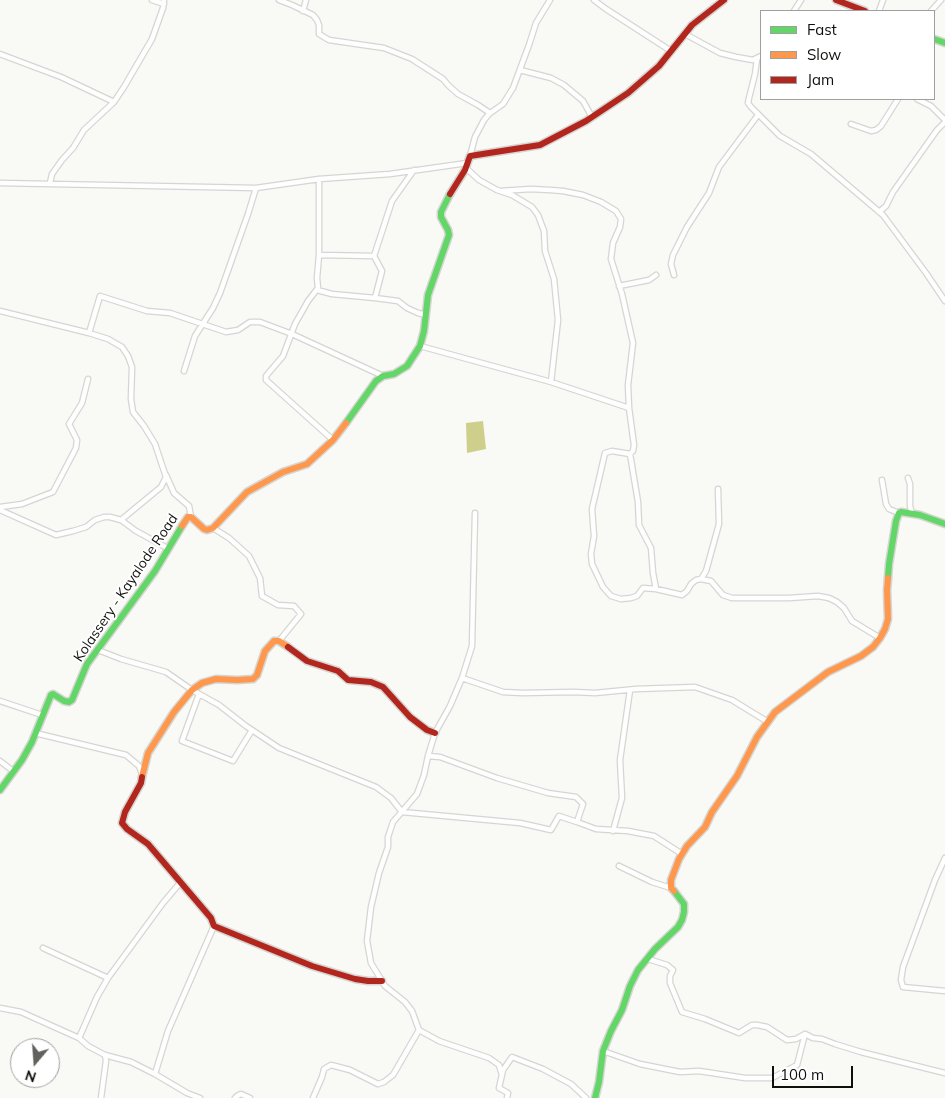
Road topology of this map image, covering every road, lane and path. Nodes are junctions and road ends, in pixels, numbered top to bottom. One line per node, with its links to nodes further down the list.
1 (152, 0): 9 (street)
2 (279, 0): 12 (street)
3 (306, 0): 12 (street)
4 (550, 0): 17 (street)
5 (594, 0): 14 (street)
6 (724, 0): 13 (street)
7 (836, 0): 10 (street)
8 (941, 0): 11 (street)
9 (164, 2): 20 (street)
10 (862, 10)
11 (932, 10)
12 (303, 11): 21 (street)
13 (684, 34): 14 (street); 16 (street)
14 (671, 52): 23 (street)
15 (0, 54): 20 (street)
16 (759, 58): 22 (street)
17 (520, 70): 21 (street); 23 (street)
18 (897, 100): 25 (street)
19 (919, 100): 24 (street)
20 (114, 102): 30 (street)
21 (490, 113): 26 (street)
22 (758, 115): 33 (street); 36 (street)
23 (592, 117): 26 (street)
24 (945, 121): 33 (street)
25 (851, 124)
26 (468, 162): 27 (street); 32 (street); 43 (street)
27 (414, 170): 28 (street); 35 (street)
28 (319, 179): 31 (street); 34 (street)
29 (0, 183): 30 (street)
30 (50, 183): 31 (street)
31 (256, 188): 44 (street)
32 (500, 191): 38 (street); 51 (street)
33 (880, 212): 41 (street)
34 (319, 254): 35 (street); 39 (street)
35 (374, 256): 40 (street)
36 (674, 274)
37 (656, 275): 38 (street)
38 (619, 286): 52 (street)
39 (317, 290): 40 (street); 46 (street)
40 (375, 298): 43 (street)
41 (945, 301)
42 (0, 311): 45 (street)
43 (426, 315): 47 (street)
44 (203, 324): 45 (street); 46 (street); 48 (street)
45 (89, 333): 55 (street)
46 (292, 334): 49 (street); 53 (street)
47 (420, 346): 49 (street); 51 (street)
48 (184, 371)
49 (383, 376): 53 (street)
50 (88, 380): 59 (street)
51 (551, 382): 52 (street)
52 (629, 408): 54 (street)
53 (333, 440): 66 (street)
54 (630, 454): 69 (street); 69 (street)
55 (166, 475): 63 (street); 64 (street)
56 (908, 478): 61 (street)
57 (882, 480): 60 (street)
58 (718, 489): 68 (street)
59 (0, 508): 64 (street)
60 (899, 513): 61 (street); 70 (street)
61 (912, 513): 65 (street)
62 (475, 514): 73 (street)
63 (190, 518): 66 (street, Kolassery - Kayalode Road); 67 (street, Kolassery - Kayalode Road)
64 (121, 520): 67 (street)
65 (945, 524)
66 (213, 528): 71 (street)
67 (168, 549): 72 (street, Kolassery - Kayalode Road)
68 (701, 579): 69 (street); 70 (street)
69 (656, 589)
70 (880, 638): 79 (street)
71 (279, 641): 74 (street); 82 (street)
72 (98, 650): 74 (street); 78 (street, Kolassery - Kayalode Road)
73 (462, 678): 75 (street); 82 (street)
74 (192, 690): 76 (street); 86 (street)
75 (630, 690): 79 (street); 90 (street)
76 (199, 694): 80 (street); 80 (street)
77 (0, 701): 78 (street)
78 (42, 715): 81 (street, Kolassery - Kayalode Road)
79 (768, 722): 91 (street)
80 (252, 730): 88 (street)
81 (36, 733): 85 (street, Kolassery - Kayalode Road); 86 (street)
82 (436, 733): 83 (street)
83 (428, 756): 88 (street); 89 (street)
84 (0, 761): 85 (street)
85 (13, 771): 87 (street, Kolassery - Kayalode Road)
86 (142, 774): 94 (street)
87 (0, 790)
88 (402, 812): 89 (street); 100 (street)
89 (578, 822): 90 (street)
90 (613, 831): 91 (street)
91 (682, 854): 95 (street)
92 (945, 858): 101 (street)
93 (619, 866): 95 (street)
94 (180, 883): 96 (street); 99 (street)
95 (671, 888): 98 (street)
96 (214, 926): 100 (street); 109 (street)
97 (44, 948): 99 (street)
98 (648, 959): 104 (street); 106 (street)
99 (108, 978): 105 (street)
100 (382, 981): 103 (street)
101 (945, 991)
102 (0, 1008): 105 (street)
103 (419, 1030): 110 (street); 115 (street)
104 (805, 1034): 106 (street); 108 (street)
105 (79, 1038): 107 (street)
106 (603, 1051): 118 (street)
107 (105, 1055): 109 (street); 111 (street)
108 (945, 1073)
109 (155, 1074): 112 (street)
110 (502, 1075): 116 (street); 117 (street)
111 (101, 1098)
112 (200, 1098)
113 (236, 1098): 114 (street)
114 (250, 1098)
115 (313, 1098)
116 (507, 1098)
117 (586, 1098)
118 (595, 1098)

